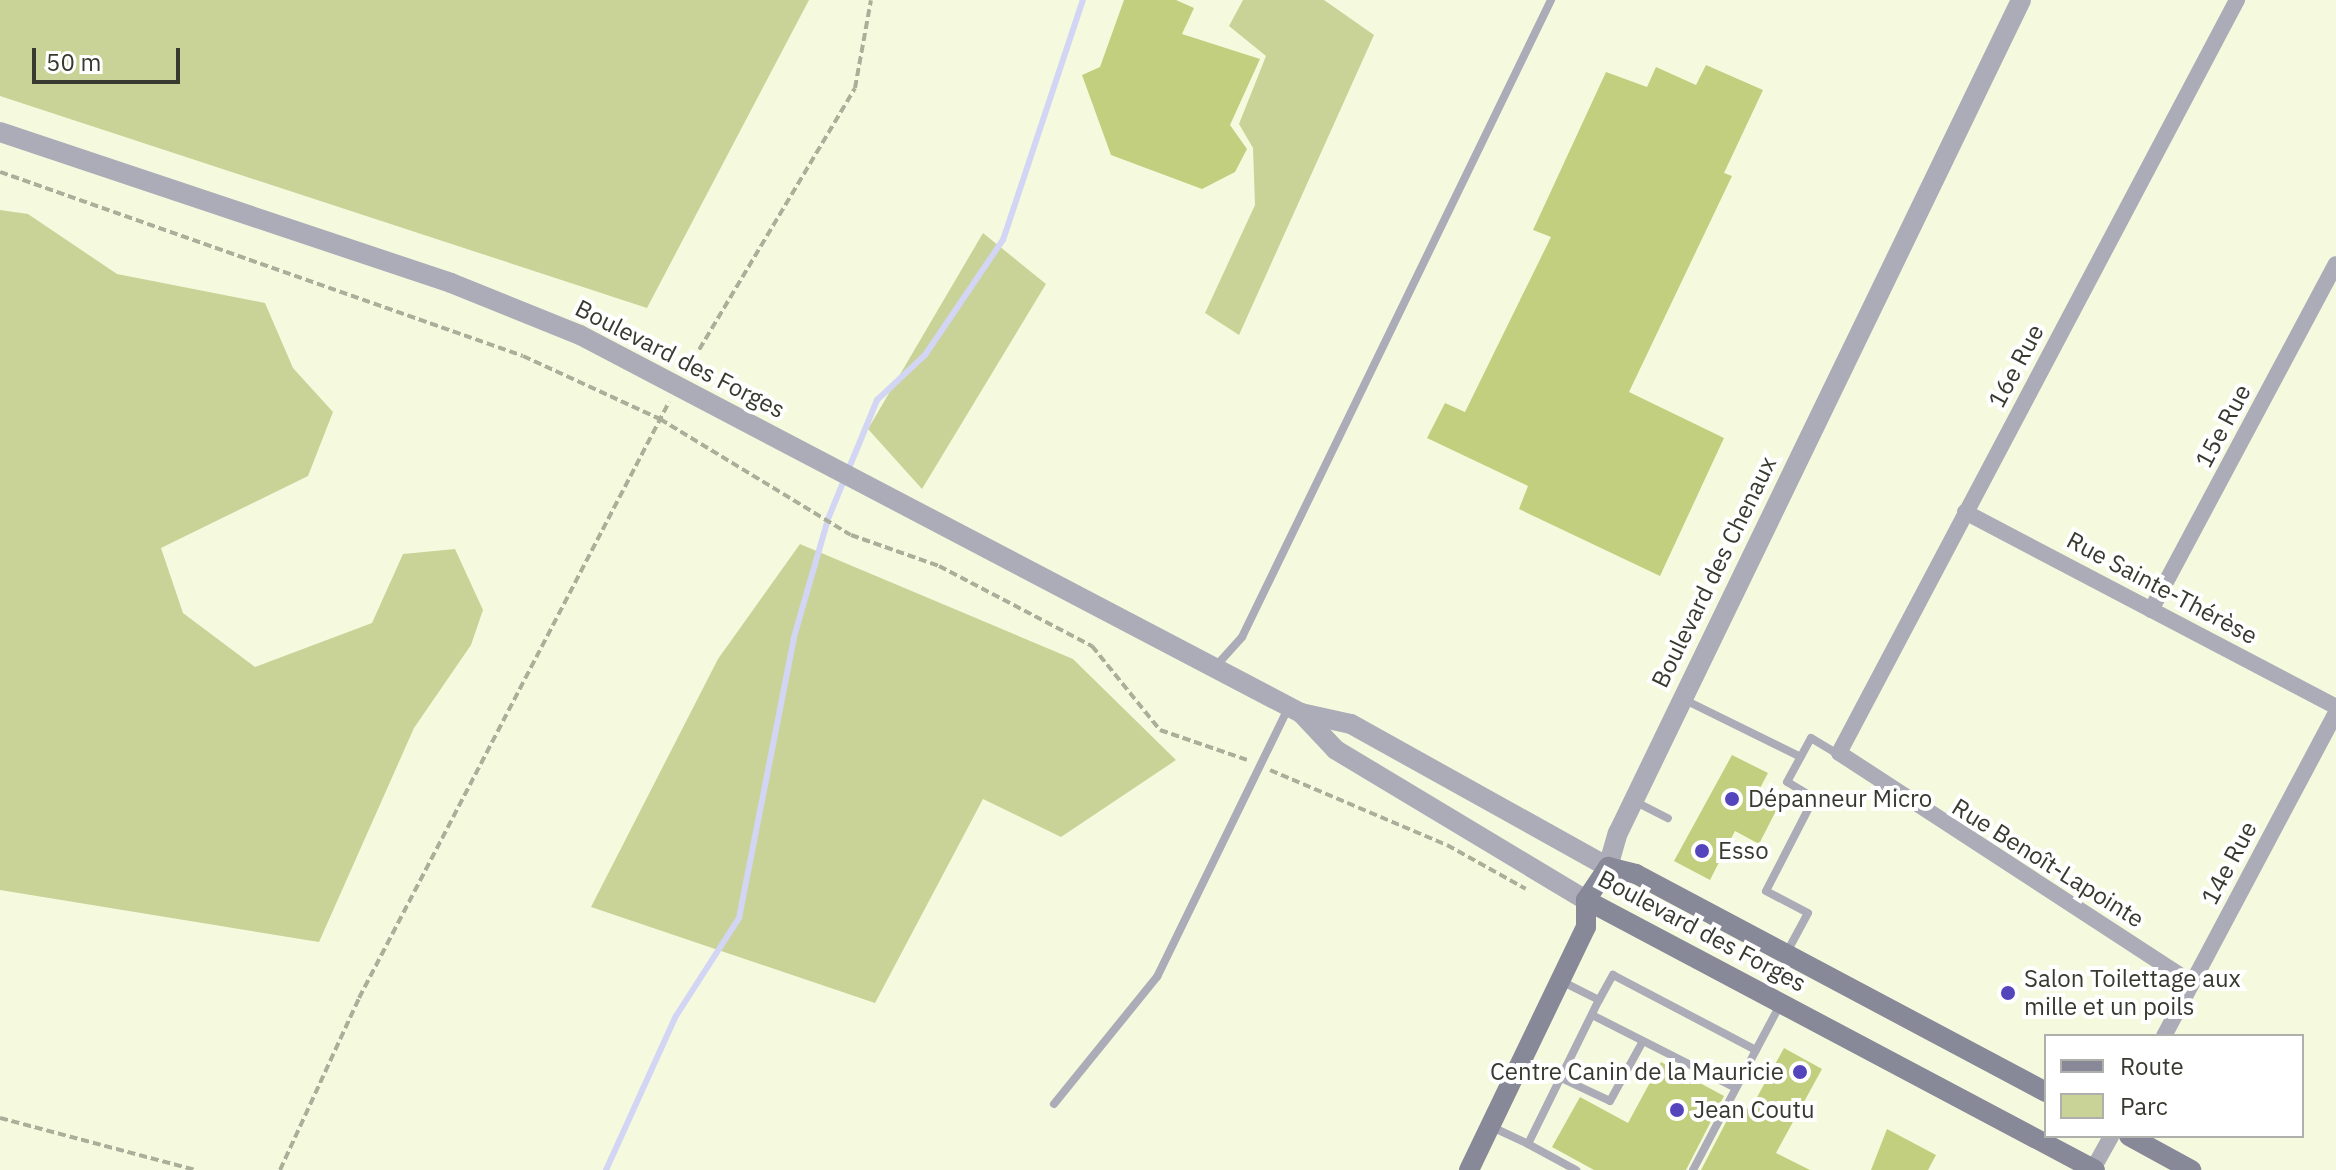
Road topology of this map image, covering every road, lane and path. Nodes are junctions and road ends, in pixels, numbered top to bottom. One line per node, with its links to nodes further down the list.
1 (871, 0): 8 (path)
2 (1551, 0): 12 (lane)
3 (2021, 0): 13 (street, Boulevard des Chenaux)
4 (2237, 0): 10 (street, 16e Rue)
5 (0, 132): 8 (street, Boulevard des Forges)
6 (0, 172): 9 (path)
7 (2336, 264): 11 (street, 15e Rue)
8 (678, 386): 9 (path); 12 (street, Boulevard des Forges)
9 (660, 419): 18 (path); 43 (path)
10 (1965, 512): 11 (street, Rue Sainte-Thérèse); 16 (street, 16e Rue)
11 (2151, 610): 15 (street, Rue Sainte-Thérèse)
12 (1215, 667): 14 (street, Boulevard des Forges)
13 (1682, 698): 17 (lane); 19 (street, Boulevard des Chenaux)
14 (1295, 709): 18 (lane); 21 (street, Boulevard des Forges); 23 (street, Boulevard des Forges)
15 (2336, 709): 26 (street, 14e Rue)
16 (1840, 755): 17 (lane); 26 (street, Rue Benoît-Lapointe)
17 (1801, 757): 24 (lane)
18 (1261, 766): 22 (path); 36 (lane)
19 (1633, 800): 20 (lane); 21 (street, Boulevard des Chenaux)
20 (1668, 818)
21 (1608, 867): 23 (main road, Boulevard des Chenaux); 24 (main road, Boulevard des Forges)
22 (1542, 898)
23 (1586, 900): 25 (main road, Boulevard des Chenaux); 28 (main road, Boulevard des Forges)
24 (1786, 953): 35 (main road, Boulevard des Forges)
25 (1560, 981): 27 (lane); 38 (main road, Boulevard des Chenaux)
26 (2192, 983): 30 (street, 14e Rue)
27 (1599, 1000): 29 (lane); 32 (lane)
28 (1781, 1003): 32 (lane); 47 (main road, Boulevard des Forges)
29 (1592, 1015): 31 (lane); 33 (lane)
30 (2165, 1034)
31 (1643, 1041): 33 (lane); 34 (lane)
32 (1756, 1050): 34 (lane)
33 (1561, 1078): 41 (lane)
34 (1736, 1088): 46 (lane)
35 (2044, 1091)
36 (1054, 1104)
37 (0, 1118): 42 (path)
38 (1490, 1126): 41 (lane); 44 (main road, Boulevard des Chenaux)
39 (2110, 1138): 47 (street)
40 (2133, 1138): 48 (main road)
41 (1528, 1144): 45 (lane)
42 (195, 1170)
43 (280, 1170)
44 (1469, 1170)
45 (1576, 1170)
46 (1693, 1170)
47 (2094, 1170)
48 (2191, 1170)

